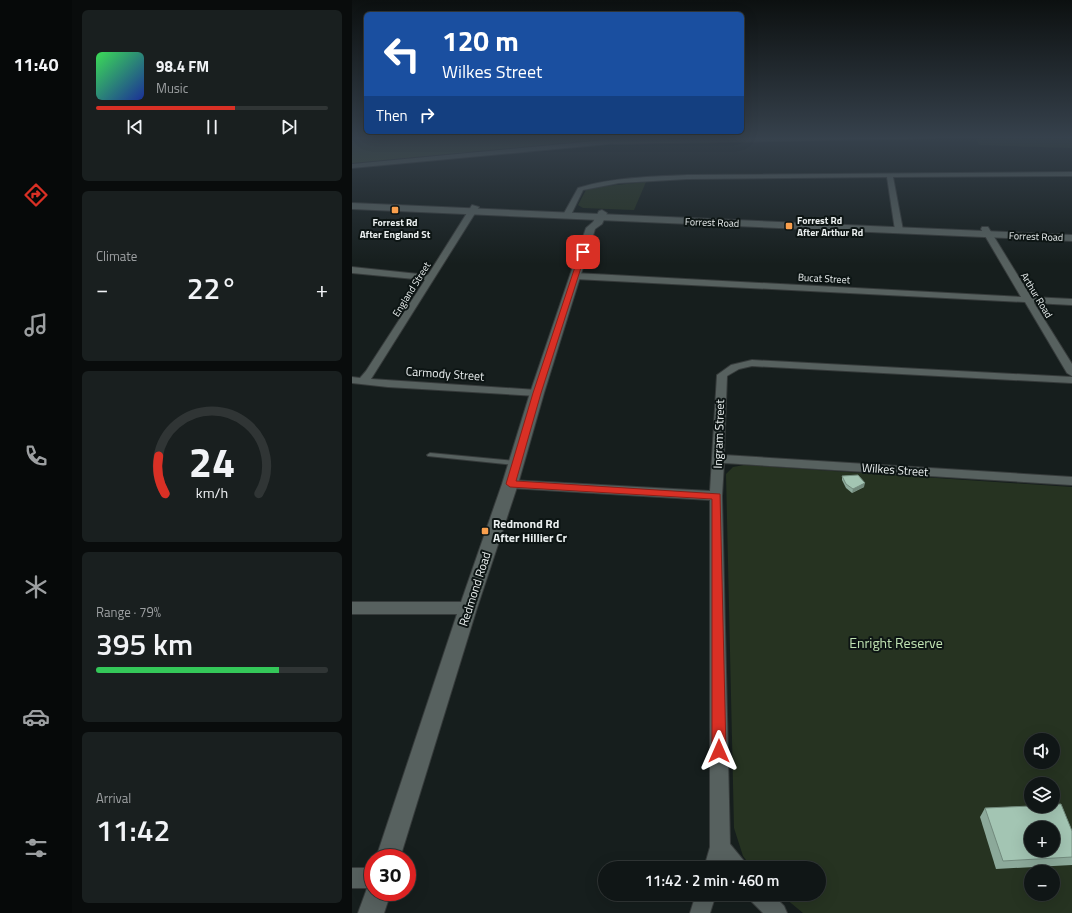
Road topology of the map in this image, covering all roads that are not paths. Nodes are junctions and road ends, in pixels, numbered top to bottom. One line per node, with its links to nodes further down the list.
1 (668, 179): 6 (street)
2 (890, 179): 8 (street)
3 (352, 202): 5 (main road, Forrest Road)
4 (352, 206): 5 (main road, Forrest Road)
5 (473, 209): 6 (main road, Forrest Road); 14 (street, England Street)
6 (568, 213): 7 (main road, Forrest Road)
7 (595, 217): 8 (main road, Forrest Road); 13 (street, Redmond Road)
8 (899, 228): 9 (main road, Forrest Road)
9 (986, 232): 10 (main road, Forrest Road); 11 (main road, Forrest Road); 15 (street, Arthur Road)
10 (1072, 233)
11 (1072, 238)
12 (352, 270): 14 (street)
13 (575, 276): 15 (street, Bucat Street); 20 (street, Redmond Road)
14 (431, 278): 19 (street, England Street)
15 (1027, 299): 16 (street, Bucat Street); 17 (street, Arthur Road)
16 (1072, 302)
17 (1072, 373)
18 (1072, 380): 22 (street, Ingram Street)
19 (357, 381): 20 (street, Carmody Street)
20 (537, 393): 23 (street, Redmond Road)
21 (430, 455): 23 (lane)
22 (718, 459): 24 (street, Wilkes Street); 26 (street, Ingram Street)
23 (517, 463): 25 (street, Redmond Road)
24 (1072, 481)
25 (510, 484): 26 (street); 28 (street, Redmond Road)
26 (716, 496): 29 (street, Ingram Street)
27 (352, 608): 28 (street)
28 (468, 608): 30 (street, Redmond Road)
29 (720, 847): 31 (street, Ingram Street); 32 (street)
30 (391, 849)
31 (716, 861)
32 (731, 861)
33 (352, 878): 34 (street)
34 (364, 878)
35 (375, 901): 38 (street)
36 (704, 901): 39 (street)
37 (765, 901): 40 (street)
38 (371, 913)
39 (700, 913)
40 (777, 913)

